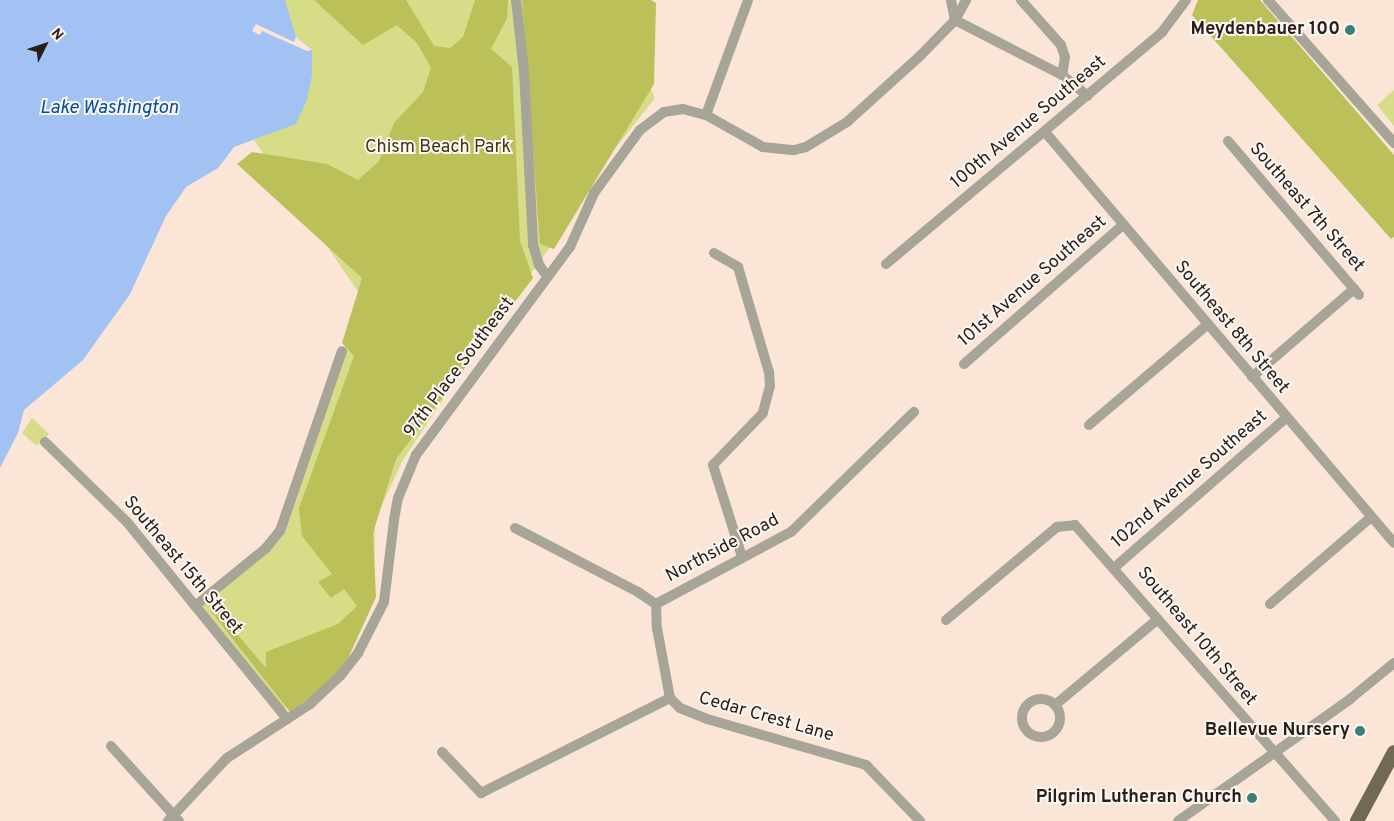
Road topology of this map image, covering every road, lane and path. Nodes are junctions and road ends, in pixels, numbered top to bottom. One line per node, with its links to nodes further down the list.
1 (516, 0): 18 (street)
2 (748, 0): 11 (street)
3 (950, 0): 8 (street)
4 (966, 0): 8 (street)
5 (1021, 0): 9 (street)
6 (1186, 0): 10 (street, 100th Avenue Southeast)
7 (1268, 0): 14 (street)
8 (955, 20): 9 (street); 11 (street)
9 (1062, 74): 10 (street)
10 (1088, 96): 12 (street, 100th Avenue Southeast)
11 (706, 115): 18 (street, 97th Place Southeast)
12 (1045, 132): 15 (street, Southeast 8th Street); 17 (street, 100th Avenue Southeast)
13 (1228, 141): 22 (street, Southeast 7th Street)
14 (1394, 143)
15 (1123, 225): 19 (street, Southeast 8th Street); 21 (street, 101st Avenue Southeast)
16 (714, 253): 30 (street)
17 (886, 264)
18 (547, 276): 40 (street, 97th Place Southeast)
19 (1208, 324): 22 (street, Southeast 8th Street); 25 (street)
20 (342, 350): 34 (street)
21 (964, 364)
22 (1252, 377): 24 (street, Southeast 8th Street)
23 (914, 412): 30 (street, Northside Road)
24 (1286, 418): 27 (street, Southeast 8th Street); 31 (street, 102nd Avenue Southeast)
25 (1089, 425)
26 (44, 442): 34 (street, Southeast 15th Street)
27 (1370, 518): 29 (street, Southeast 8th Street); 33 (street)
28 (515, 528): 32 (street)
29 (1394, 543)
30 (742, 558): 32 (street, Northside Road)
31 (1115, 567): 35 (street, Southeast 10th Street); 36 (street, Southeast 10th Street)
32 (656, 604): 38 (street, Northside Road)
33 (1270, 604)
34 (195, 606): 40 (street, Southeast 15th Street)
35 (1158, 619): 39 (street); 44 (street, Southeast 10th Street)
36 (946, 620)
37 (1394, 663): 44 (street)
38 (670, 698): 42 (street); 46 (street, Cedar Crest Lane)
39 (1055, 705)
40 (287, 719): 45 (street, 97th Place Southeast)
41 (111, 746): 45 (street)
42 (442, 752)
43 (1394, 752): 49 (main road)
44 (1274, 754): 47 (street); 48 (street, Southeast 10th Street)
45 (174, 819)
46 (920, 821)
47 (1178, 821)
48 (1335, 821)
49 (1357, 821)

